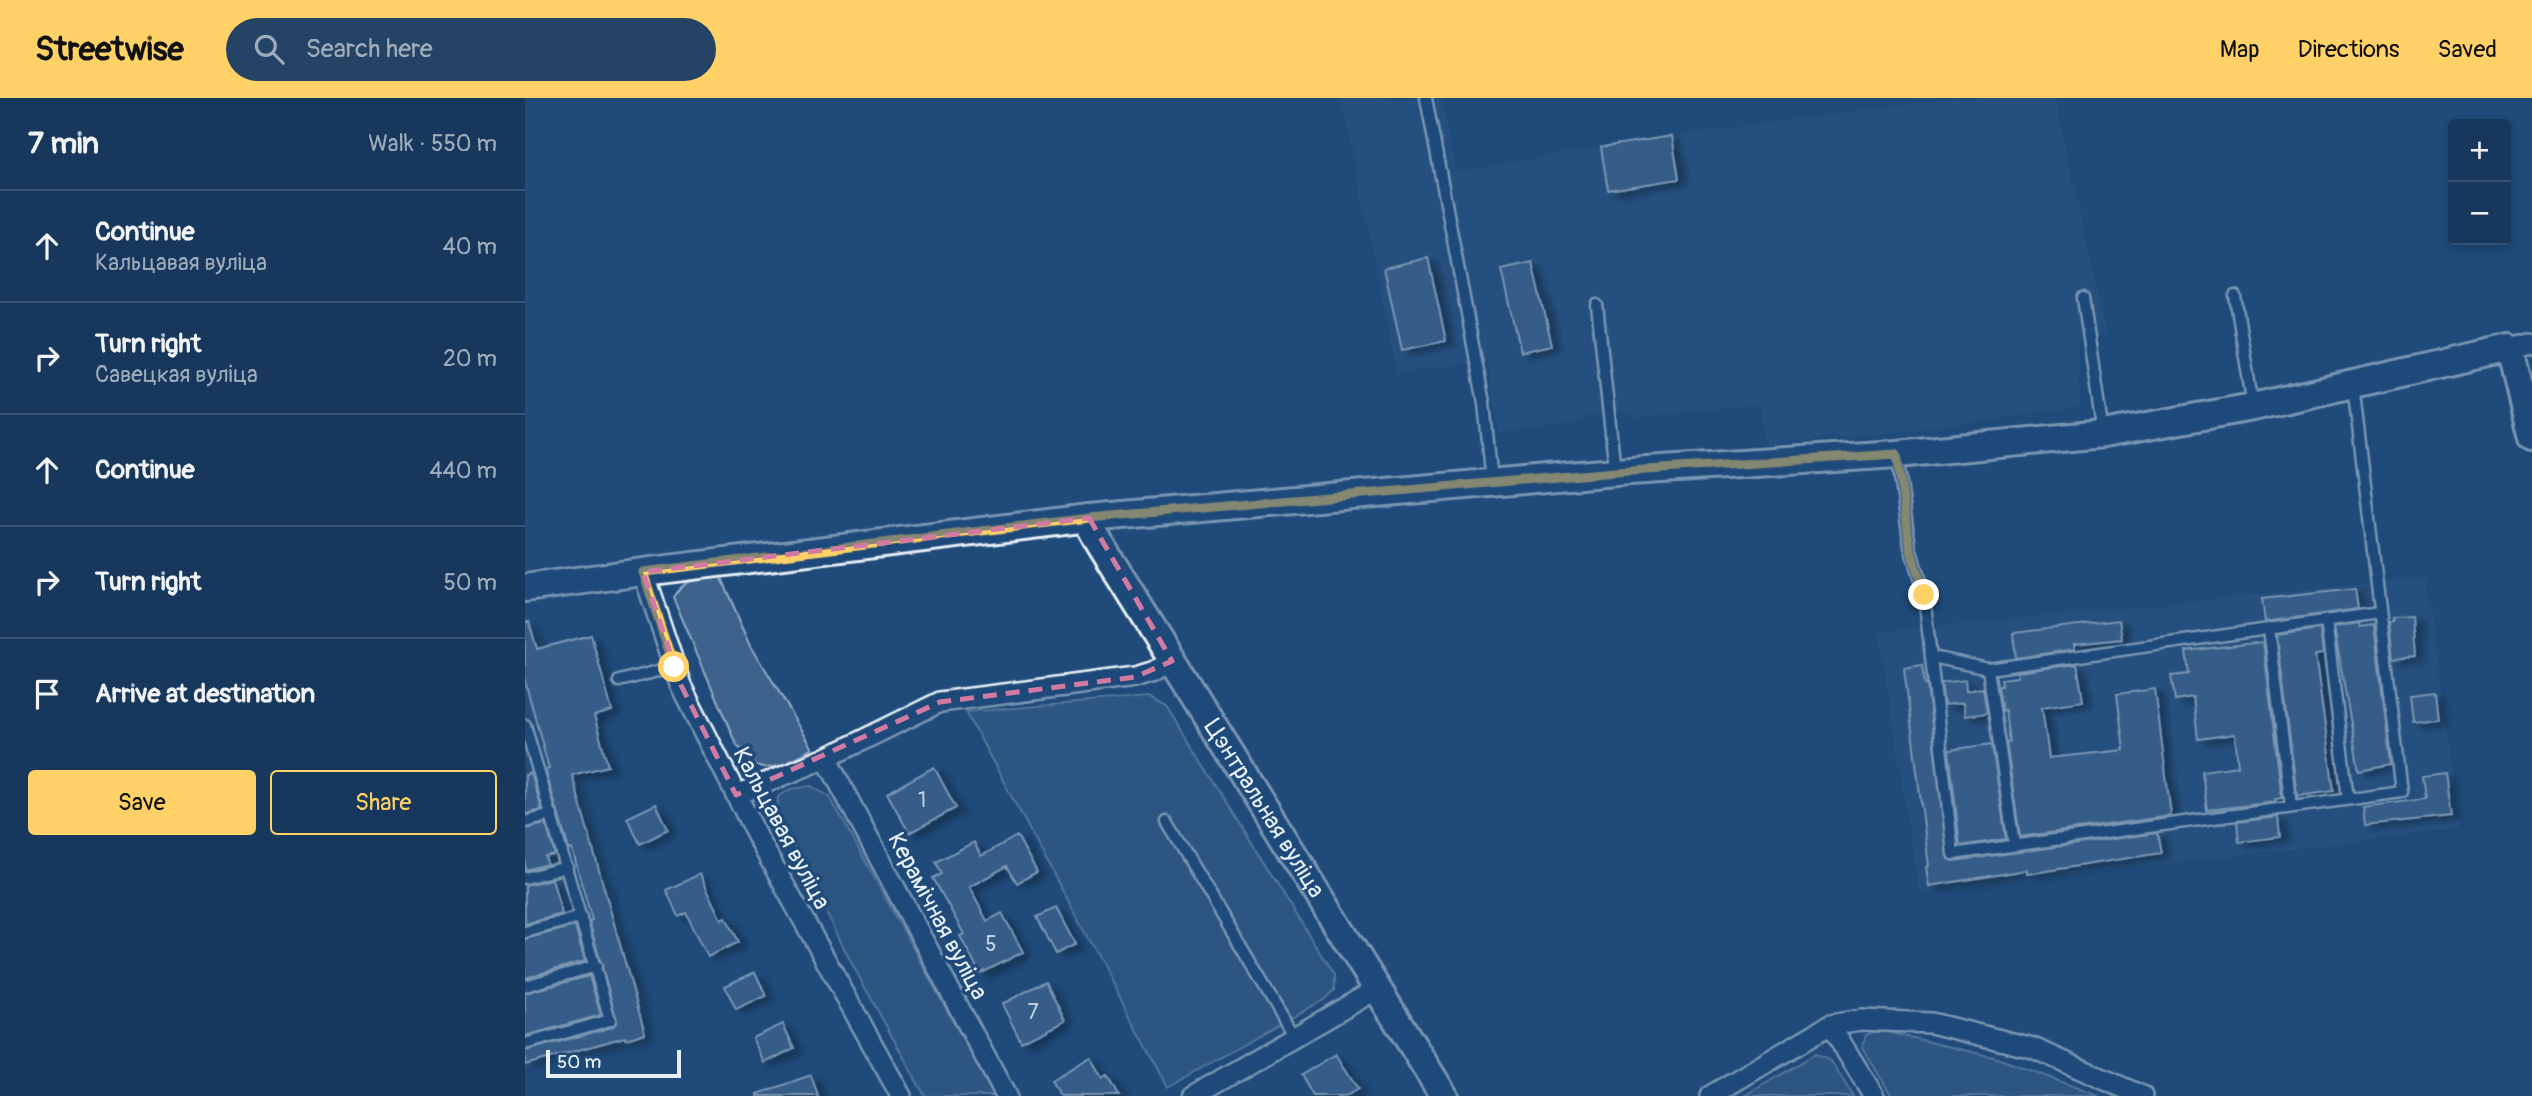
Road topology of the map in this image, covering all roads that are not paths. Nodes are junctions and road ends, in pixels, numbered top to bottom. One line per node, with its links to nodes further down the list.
1 (1426, 98): 12 (lane)
2 (2235, 296): 7 (lane)
3 (2083, 298): 8 (lane)
4 (1597, 305): 11 (lane)
5 (2521, 345): 6 (street); 9 (street)
6 (2353, 385): 7 (street); 16 (lane)
7 (2253, 407): 8 (street)
8 (2103, 434): 10 (street)
9 (2532, 438)
10 (1897, 454): 11 (street); 19 (lane)
11 (1615, 472): 12 (street)
12 (1492, 482): 13 (street)
13 (1089, 518): 14 (street); 20 (street, Цэнтральная вуліца)
14 (643, 572): 15 (street); 21 (street, Кальцавая вуліца)
15 (525, 588)
16 (2380, 613): 17 (lane); 29 (lane)
17 (2326, 620): 18 (lane); 29 (lane)
18 (2269, 628): 22 (lane); 30 (lane)
19 (1933, 657): 22 (lane); 34 (lane)
20 (1172, 661): 25 (street); 41 (street, Цэнтральная вуліца)
21 (674, 667): 23 (lane); 28 (street, Кальцавая вуліца)
22 (1988, 669): 34 (lane)
23 (619, 681)
24 (525, 725): 26 (lane)
25 (826, 758): 28 (street); 46 (street, Керамічная вуліца)
26 (537, 765): 27 (lane); 31 (lane)
27 (525, 768)
28 (736, 795): 45 (street, Кальцавая вуліца)
29 (2348, 799): 30 (lane)
30 (2291, 807): 34 (lane)
31 (552, 815): 32 (lane); 35 (lane)
32 (525, 822)
33 (1167, 822): 43 (lane)
34 (2014, 845)
35 (567, 867): 36 (lane); 37 (lane)
36 (525, 878)
37 (580, 917): 38 (lane); 39 (lane)
38 (525, 932)
39 (596, 967): 40 (lane); 44 (lane)
40 (525, 986)
41 (1377, 989): 43 (street); 48 (street, Цэнтральная вуліца)
42 (1830, 1025): 49 (street); 50 (street); 51 (street)
43 (1294, 1037): 47 (street)
44 (525, 1044)
45 (901, 1096)
46 (1006, 1096)
47 (1193, 1096)
48 (1444, 1096)
49 (1710, 1096)
50 (1874, 1096)
51 (2142, 1096)

